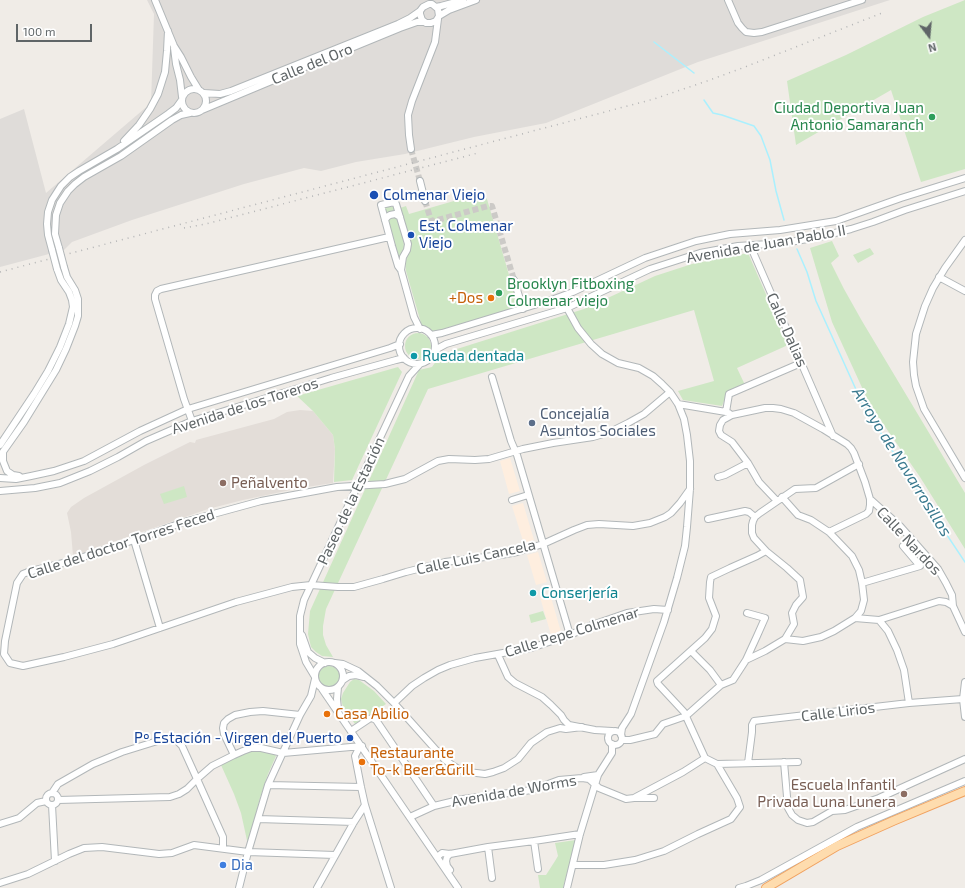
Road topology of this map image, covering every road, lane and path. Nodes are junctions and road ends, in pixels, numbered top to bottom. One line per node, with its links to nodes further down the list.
1 (155, 0): 13 (street)
2 (426, 0): 9 (street)
3 (449, 0): 4 (street)
4 (462, 0): 8 (street)
5 (476, 0): 10 (street)
6 (728, 0): 7 (street)
7 (862, 0)
8 (435, 4): 9 (street); 10 (street)
9 (421, 10): 11 (street); 16 (street, Calle del Oro)
10 (438, 18): 12 (street); 14 (street)
11 (424, 22): 12 (street); 18 (street, Calle del Oro)
12 (431, 23): 14 (street)
13 (168, 31): 15 (street); 20 (street)
14 (436, 31): 21 (street)
15 (174, 46): 16 (street); 17 (street)
16 (201, 91): 17 (street); 18 (street)
17 (182, 99): 19 (street); 20 (street)
18 (202, 110): 19 (street)
19 (190, 113): 35 (street, bridge)
20 (117, 149): 35 (street, bridge)
21 (411, 149)
22 (965, 178): 26 (street, Avenida de Juan Pablo II)
23 (420, 181): 25 (street)
24 (965, 191): 27 (street, Avenida de Juan Pablo II)
25 (425, 200)
26 (892, 202): 27 (street); 33 (street, Avenida de Juan Pablo II)
27 (896, 213): 32 (street, Avenida de Juan Pablo II)
28 (400, 217): 29 (street); 29 (street); 36 (street)
29 (385, 220): 30 (street)
30 (389, 237): 36 (street); 56 (street)
31 (965, 240): 37 (street)
32 (750, 245): 34 (street, Avenida de Juan Pablo II); 49 (street, Calle Dalias)
33 (654, 255): 34 (street); 41 (street, Avenida de Juan Pablo II)
34 (658, 266): 40 (street, Avenida de Juan Pablo II)
35 (60, 268): 63 (street)
36 (401, 270): 42 (street)
37 (939, 277): 39 (street); 67 (street)
38 (514, 280): 41 (street)
39 (965, 290)
40 (568, 308): 47 (street, Avenida de Juan Pablo II); 53 (street)
41 (523, 309): 45 (street, Avenida de Juan Pablo II)
42 (414, 317): 43 (street); 44 (street)
43 (412, 329): 44 (street); 46 (street)
44 (420, 329): 45 (street)
45 (431, 335): 47 (street)
46 (400, 344): 48 (street); 56 (street, Avenida de los Toreros)
47 (435, 350): 50 (street)
48 (406, 360): 50 (street); 51 (street, Paseo de la Estación); 60 (street, Avenida de los Toreros)
49 (801, 363): 57 (street); 59 (street, Calle Dalias)
50 (420, 364): 51 (street, Paseo de la Estación)
51 (409, 376): 71 (street, Paseo de la Estación)
52 (492, 377): 64 (street)
53 (670, 392): 54 (street); 64 (street, Calle del doctor Torres Feced)
54 (678, 404): 55 (street); 58 (street)
55 (691, 406): 57 (street); 58 (street)
56 (188, 410): 60 (street); 68 (street, Avenida de los Toreros)
57 (729, 413): 61 (street, Calle Nardos); 65 (street)
58 (682, 414): 72 (street)
59 (823, 418): 61 (street); 62 (street, Calle Dalias)
60 (192, 421): 73 (street, Avenida de los Toreros)
61 (815, 425): 62 (street, Calle Nardos)
62 (825, 428): 66 (street, Calle Nardos)
63 (1, 451): 68 (street)
64 (515, 451): 71 (street, Calle del doctor Torres Feced); 74 (street)
65 (748, 463): 69 (street); 75 (street)
66 (858, 464): 75 (street); 76 (street, Calle Nardos)
67 (964, 474)
68 (27, 477): 70 (street, Avenida de los Toreros)
69 (718, 477)
70 (0, 478)
71 (357, 486): 83 (street, Calle del doctor Torres Feced); 88 (street, Paseo de la Estación)
72 (690, 489): 78 (street, Calle Luis Cancela); 79 (street)
73 (0, 491)
74 (528, 495): 77 (street); 84 (street)
75 (779, 499): 80 (street); 82 (street)
76 (870, 499): 82 (street, Calle Nardos); 89 (street, Calle Nardos)
77 (512, 500)
78 (680, 503): 79 (street); 84 (street, Calle Luis Cancela)
79 (690, 505): 90 (street)
80 (755, 517): 81 (street); 86 (street)
81 (708, 518)
82 (829, 532): 87 (street)
83 (134, 540): 94 (street); 94 (street, Calle del doctor Torres Feced)
84 (543, 544): 88 (street, Calle Luis Cancela); 97 (street)
85 (903, 546): 87 (street)
86 (766, 551): 98 (street); 99 (street)
87 (862, 583): 92 (street)
88 (311, 585): 94 (street, Calle del doctor Torres Feced); 95 (street, Paseo de la Estación)
89 (953, 606): 93 (street); 96 (street, Calle Nardos)
90 (668, 610): 97 (street, Calle Pepe Colmenar); 120 (street)
91 (747, 613): 101 (street)
92 (855, 618): 93 (street); 98 (street)
93 (879, 620): 114 (street)
94 (160, 628)
95 (300, 628): 102 (street, Paseo de la Estación); 105 (street, Paseo de la Estación)
96 (965, 632)
97 (570, 635): 100 (street, Calle Pepe Colmenar)
98 (785, 638): 101 (street)
99 (691, 651): 108 (street); 117 (street)
100 (498, 655): 113 (street, Calle Pepe Colmenar); 119 (street)
101 (746, 660): 108 (street)
102 (325, 662): 103 (street); 105 (street)
103 (335, 663): 104 (street); 106 (street)
104 (366, 677): 106 (street); 113 (street)
105 (315, 678): 110 (street); 111 (street)
106 (343, 680): 109 (street)
107 (965, 682): 112 (street)
108 (721, 685): 117 (street)
109 (338, 687): 110 (street); 115 (street)
110 (322, 688): 111 (street); 115 (street)
111 (311, 696): 116 (street)
112 (963, 699): 114 (street, Calle Lirios); 118 (street)
113 (394, 702): 122 (street)
114 (910, 703): 135 (street, Calle Lirios)
115 (340, 714): 124 (street)
116 (300, 715): 129 (street); 130 (street)
117 (686, 716): 126 (street); 131 (street)
118 (965, 717)
119 (564, 720): 121 (street); 122 (street)
120 (626, 721): 125 (street); 126 (street)
121 (582, 727): 122 (street); 123 (street)
122 (560, 728)
123 (595, 730): 125 (street); 127 (street)
124 (351, 731): 128 (street); 152 (street)
125 (613, 731): 126 (street); 127 (street)
126 (622, 737): 127 (street)
127 (610, 742): 137 (street)
128 (362, 746): 129 (street); 143 (street); 153 (street)
129 (283, 753): 130 (street); 142 (street)
130 (234, 755): 138 (street)
131 (705, 758): 136 (street); 146 (street)
132 (965, 759): 133 (street)
133 (784, 762): 134 (street); 135 (street)
134 (798, 762)
135 (748, 763): 136 (street)
136 (717, 764): 165 (street)
137 (598, 774): 139 (street); 141 (street)
138 (197, 778): 145 (street); 148 (street); 160 (street)
139 (582, 778): 141 (street, Avenida de Worms); 152 (street, Avenida de Worms)
140 (965, 781): 174 (street)
141 (594, 784): 146 (street, Avenida de Worms); 157 (street)
142 (268, 785): 143 (street); 154 (street)
143 (361, 788): 151 (street)
144 (965, 791): 175 (main road)
145 (52, 793): 148 (street); 149 (street)
146 (634, 798): 147 (street, Avenida de Worms)
147 (654, 798)
148 (58, 800): 150 (street)
149 (46, 801): 150 (street); 156 (street)
150 (52, 805): 164 (street)
151 (365, 805): 155 (street); 172 (street)
152 (434, 806): 153 (street, Avenida de Worms)
153 (410, 817): 163 (street)
154 (258, 819): 155 (street); 161 (street)
155 (354, 822): 162 (street)
156 (0, 824)
157 (580, 834): 158 (street); 165 (street)
158 (534, 841): 159 (street); 166 (street)
159 (488, 847): 163 (street); 167 (street)
160 (223, 848): 161 (street); 164 (street)
161 (248, 852): 162 (street); 170 (street)
162 (336, 855): 171 (street)
163 (444, 855): 169 (street); 169 (street)
164 (55, 860): 168 (street)
165 (573, 865): 173 (street)
166 (538, 869)
167 (492, 878)
168 (0, 883)
169 (457, 886)
170 (239, 888)
171 (317, 888)
172 (391, 888)
173 (567, 888)
174 (739, 888)
175 (766, 888)

